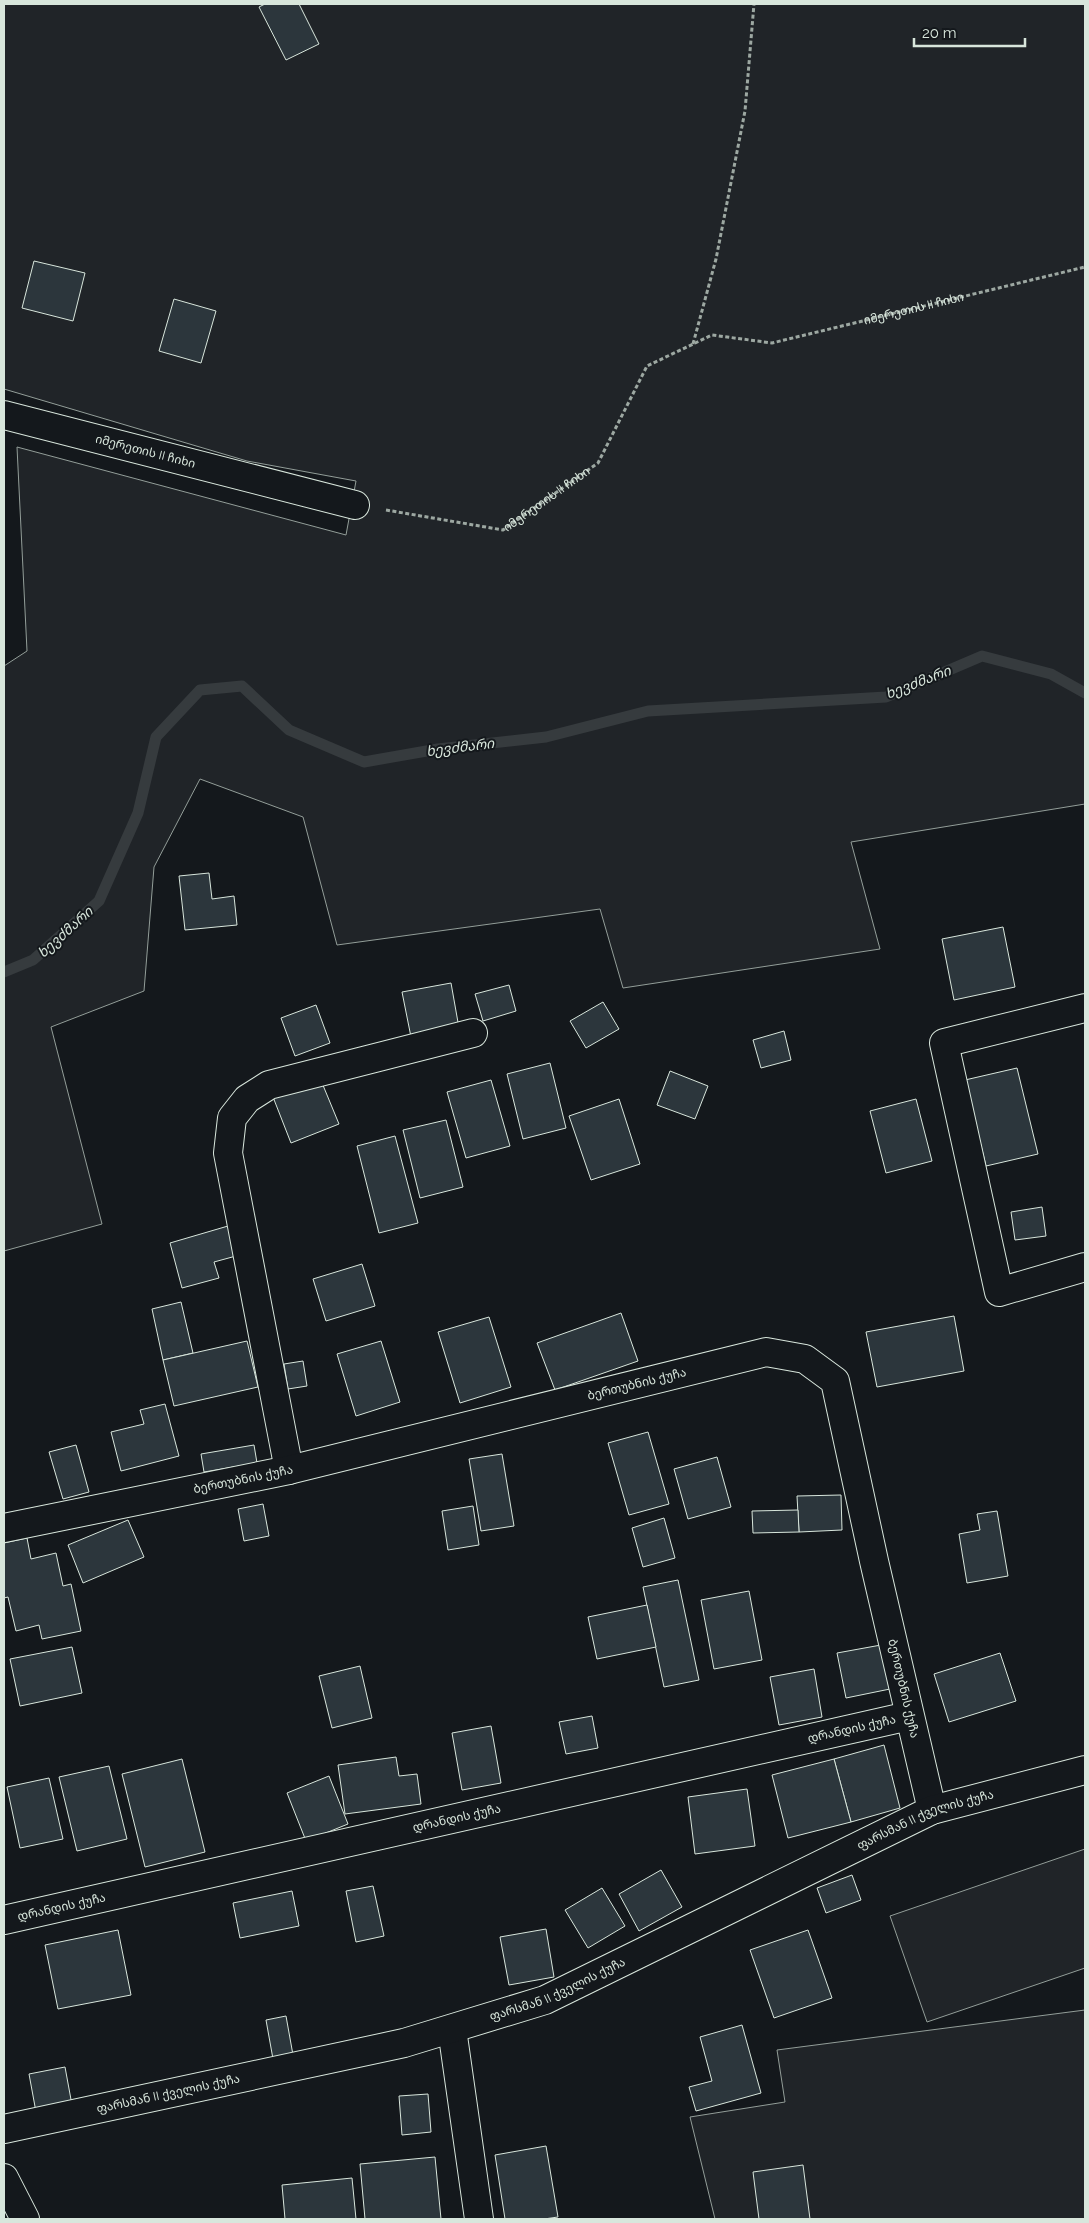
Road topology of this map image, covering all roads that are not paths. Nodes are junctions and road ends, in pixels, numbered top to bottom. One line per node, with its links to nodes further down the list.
1 (4, 415): 2 (street, იმერეთის II ჩიხი)
2 (355, 505)
3 (1085, 1008): 5 (street)
4 (473, 1033): 6 (street)
5 (1085, 1267)
6 (289, 1470): 7 (street, ბერთუბნის ქუჩა); 8 (street, ბერთუბნის ქუჩა)
7 (4, 1528)
8 (909, 1716): 10 (street, ბერთუბნის ქუჩა); 11 (street, დრანდის ქუჩა)
9 (1085, 1770): 10 (street, ფარსმან II ქველის ქუჩა)
10 (932, 1810): 12 (street, ფარსმან II ქველის ქუჩა)
11 (4, 1920)
12 (452, 2028): 13 (street, ფარსმან II ქველის ქუჩა); 16 (street)
13 (4, 2129)
14 (4, 2178): 15 (street)
15 (26, 2219)
16 (480, 2219)

